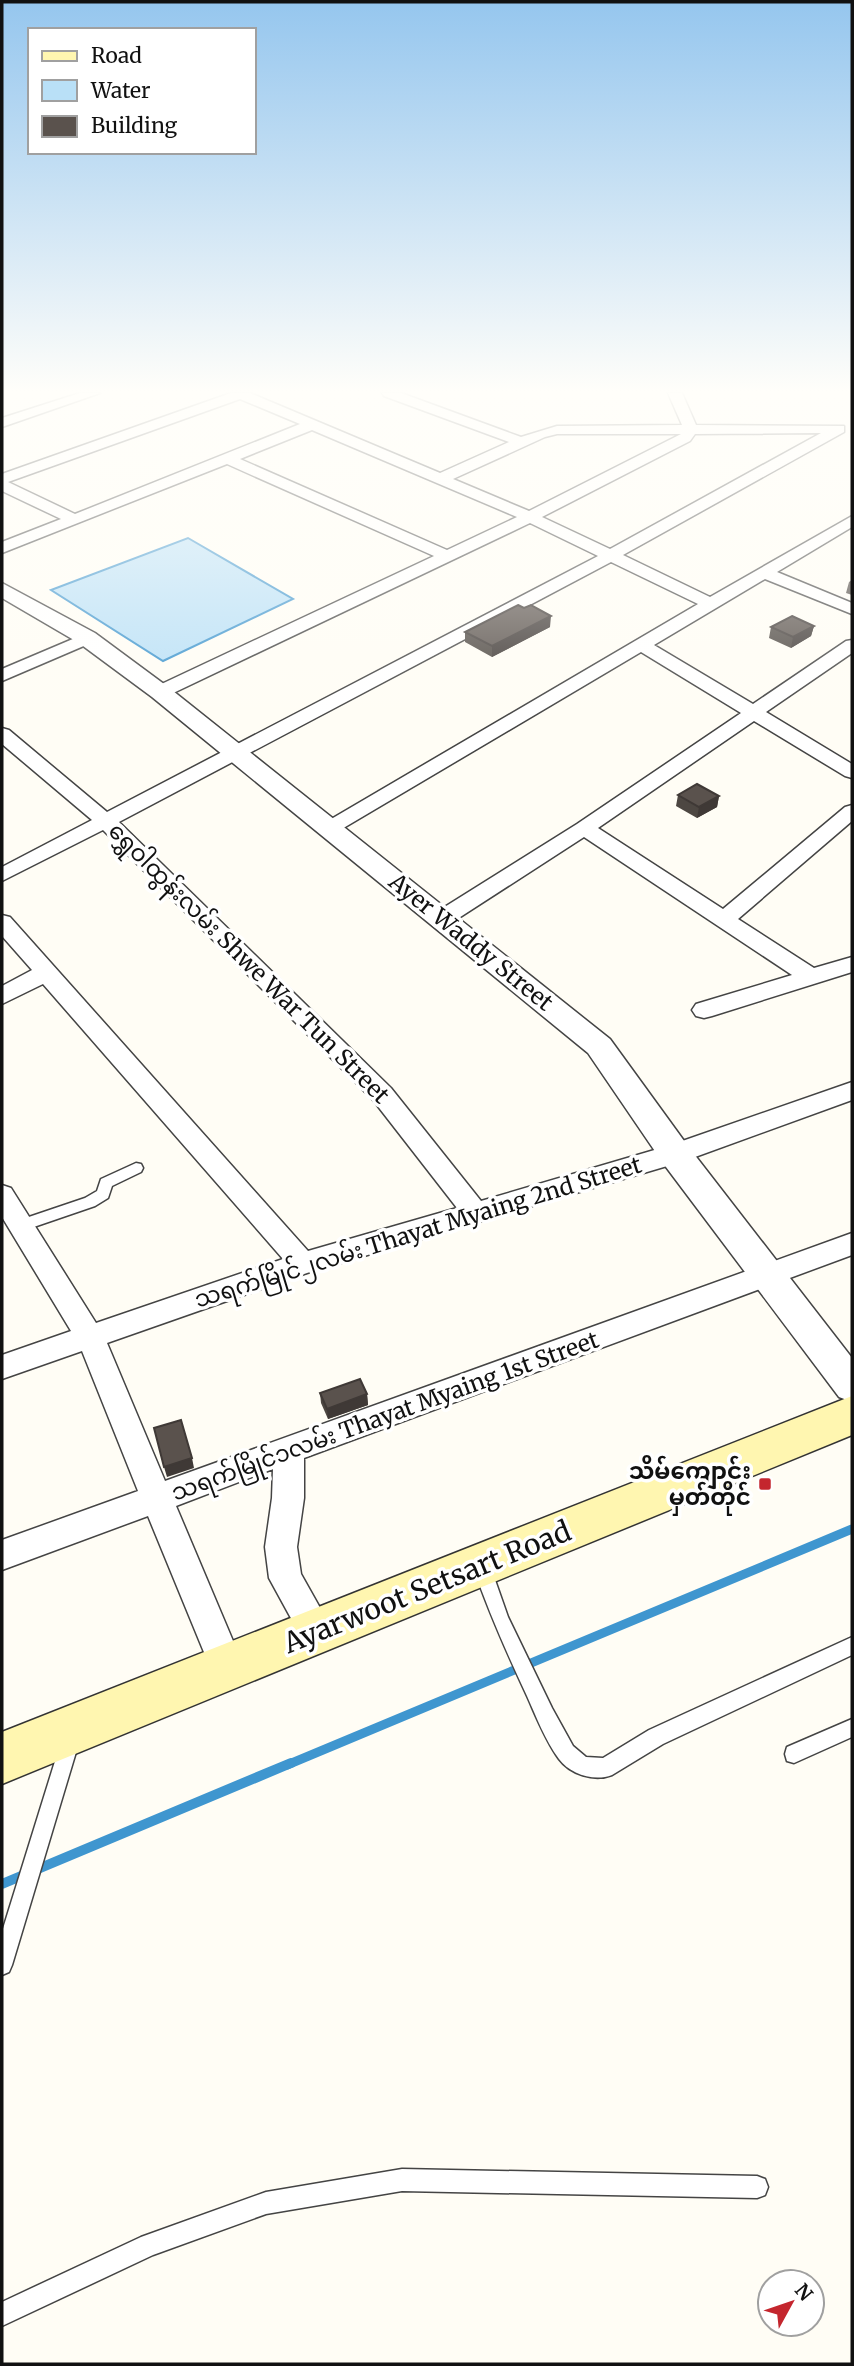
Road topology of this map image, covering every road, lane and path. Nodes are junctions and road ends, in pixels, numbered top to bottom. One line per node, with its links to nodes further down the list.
1 (41, 503): 8 (street)
2 (113, 503): 8 (street)
3 (328, 503): 12 (street)
4 (499, 503): 7 (street)
5 (557, 503): 7 (street)
6 (708, 503): 11 (street)
7 (530, 517): 11 (street); 12 (street)
8 (74, 519): 10 (street)
9 (852, 521): 13 (street)
10 (2, 548)
11 (612, 555): 15 (street); 24 (street)
12 (447, 556): 21 (street)
13 (764, 573): 15 (street); 16 (street)
14 (2, 589): 17 (street, Ayer Waddy Street)
15 (712, 604): 18 (street)
16 (852, 609)
17 (87, 638): 20 (street); 21 (street, Ayer Waddy Street)
18 (642, 645): 22 (street); 29 (street)
19 (852, 645): 22 (street)
20 (2, 676)
21 (160, 692): 24 (street, Ayer Waddy Street)
22 (754, 712): 25 (street); 28 (street)
23 (2, 734): 27 (street, ရွှေဝါထွန်းလမ်း Shwe War Tun Street)
24 (233, 753): 27 (street); 29 (street, Ayer Waddy Street)
25 (852, 772)
26 (852, 811): 32 (street)
27 (107, 822): 30 (street); 43 (street, ရွှေဝါထွန်းလမ်း Shwe War Tun Street)
28 (584, 828): 31 (street); 32 (street)
29 (328, 829): 31 (street, Ayer Waddy Street)
30 (2, 875)
31 (443, 918): 40 (street, Ayer Waddy Street)
32 (724, 919): 36 (street)
33 (2, 922): 35 (street)
34 (852, 964): 36 (street)
35 (47, 972): 37 (street); 46 (street)
36 (812, 977): 38 (street)
37 (2, 996)
38 (704, 1010)
39 (851, 1093): 40 (street, သရက်မြိုင်၂လမ်း Thayat Myaing 2nd Street)
40 (675, 1154): 43 (street, သရက်မြိုင်၂လမ်း Thayat Myaing 2nd Street); 47 (street, Ayer Waddy Street)
41 (136, 1168): 44 (lane)
42 (2, 1195): 44 (street)
43 (475, 1212): 46 (street, သရက်မြိုင်၂လမ်း Thayat Myaing 2nd Street)
44 (22, 1225): 48 (street)
45 (852, 1244): 47 (street, သရက်မြိုင်၁လမ်း Thayat Myaing 1st Street)
46 (303, 1263): 48 (street, သရက်မြိုင်၂လမ်း Thayat Myaing 2nd Street)
47 (768, 1275): 50 (street, Ayer Waddy Street); 52 (street, သရက်မြိုင်၁လမ်း Thayat Myaing 1st Street)
48 (90, 1336): 49 (street, သရက်မြိုင်၂လမ်း Thayat Myaing 2nd Street); 53 (street)
49 (2, 1367)
50 (852, 1385)
51 (852, 1415): 55 (main road, Ayarwoot Setsart Road)
52 (289, 1452): 53 (street, သရက်မြိုင်၁လမ်း Thayat Myaing 1st Street); 56 (street)
53 (156, 1501): 54 (street, သရက်မြိုင်၁လမ်း Thayat Myaing 1st Street); 58 (street)
54 (2, 1555)
55 (481, 1565): 56 (main road, Ayarwoot Setsart Road); 57 (lane)
56 (316, 1631): 58 (main road, Ayarwoot Setsart Road)
57 (852, 1646)
58 (227, 1667): 60 (main road, Ayarwoot Setsart Road)
59 (852, 1728): 61 (lane)
60 (74, 1729): 62 (main road, Ayarwoot Setsart Road); 63 (lane)
61 (794, 1754)
62 (2, 1758)
63 (2, 1965)
64 (757, 2187): 65 (lane)
65 (2, 2314)

